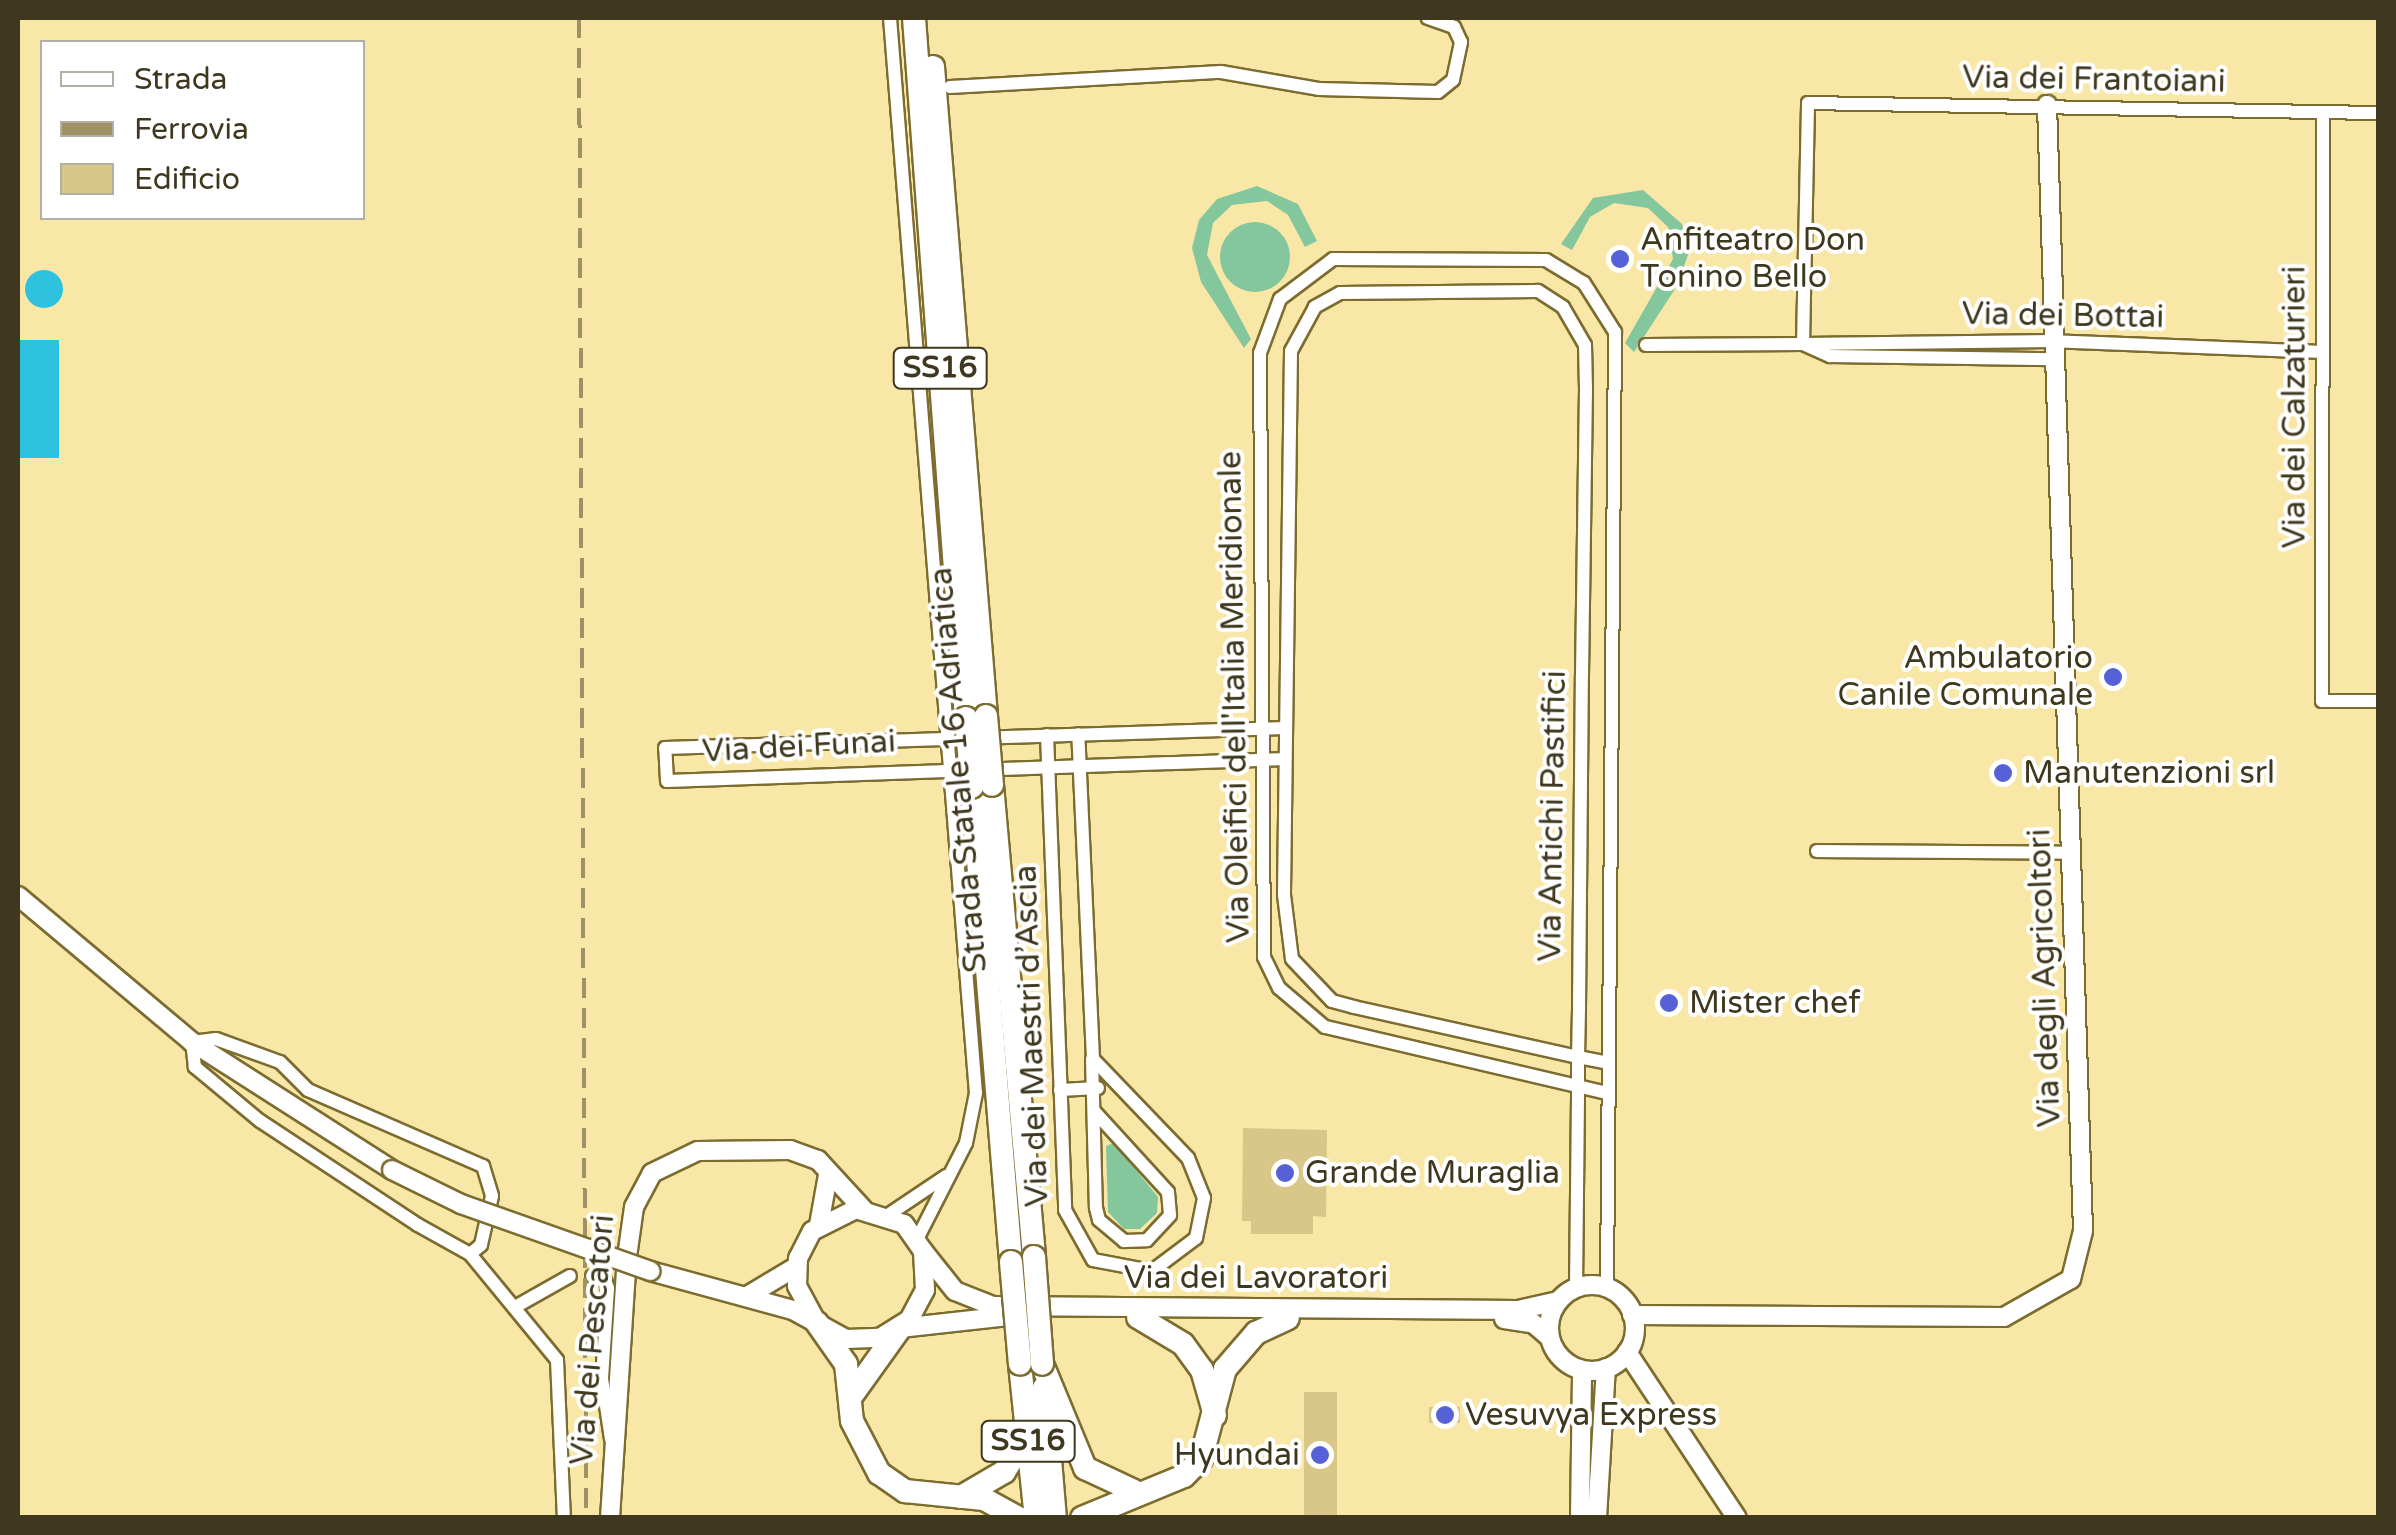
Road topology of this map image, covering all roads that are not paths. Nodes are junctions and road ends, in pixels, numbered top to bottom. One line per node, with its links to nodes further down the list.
1 (890, 18): 21 (street)
2 (914, 18): 16 (highway, Strada Statale 16 Adriatica / SS16)
3 (929, 18): 16 (highway, Strada Statale 16 Adriatica / SS16)
4 (1428, 18): 5 (street)
5 (950, 87)
6 (2047, 106): 7 (street, Via dei Frantoiani); 10 (street, Via dei Frantoiani); 12 (street, Via degli Agricoltori)
7 (2323, 113): 8 (street, Via dei Frantoiani); 13 (street, Via dei Calzaturieri)
8 (2378, 114)
9 (1585, 344): 17 (street, Via Oleifici dell'Italia Meridionale); 34 (street, Via Antichi Pastifici)
10 (1802, 344): 11 (street, Via dei Bottai); 12 (street, Via dei Bottai)
11 (1646, 345)
12 (2055, 350): 13 (street, Via dei Bottai); 28 (street, Via degli Agricoltori)
13 (2322, 352): 15 (street, Via dei Calzaturieri)
14 (1260, 353): 18 (street, Via Oleifici dell'Italia Meridionale); 35 (street, Via Antichi Pastifici)
15 (2378, 702)
16 (976, 717): 66 (highway, Strada Statale 16 Adriatica / SS16, bridge)
17 (1285, 728): 18 (street, Via dei Funai); 22 (street, Via Oleifici dell'Italia Meridionale)
18 (1259, 729): 19 (street, Via dei Funai); 23 (street, Via Oleifici dell'Italia Meridionale)
19 (1078, 734): 20 (street, Via dei Funai); 24 (street, Via dei Maestri d’Ascia)
20 (1046, 735): 21 (street, Via dei Funai); 25 (street, Via dei Maestri d’Ascia)
21 (944, 736): 26 (street); 26 (street, Via dei Funai)
22 (1284, 759): 23 (street, Via dei Funai); 30 (street, Via Oleifici dell'Italia Meridionale)
23 (1258, 760): 24 (street, Via dei Funai); 29 (street, Via Oleifici dell'Italia Meridionale)
24 (1080, 764): 25 (street, Via dei Funai); 33 (street, Via dei Maestri d’Ascia)
25 (1048, 766): 26 (street, Via dei Funai); 39 (street, Via dei Maestri d’Ascia)
26 (946, 768): 42 (street)
27 (1818, 850): 28 (street)
28 (2072, 853): 59 (street, Via degli Agricoltori)
29 (1259, 862): 30 (street); 37 (street, Via Oleifici dell'Italia Meridionale)
30 (1285, 862): 34 (street, Via Oleifici dell'Italia Meridionale)
31 (18, 896): 32 (street)
32 (192, 1042): 48 (street); 48 (street); 54 (street, bridge)
33 (1091, 1049): 36 (street, Via dei Maestri d’Ascia); 38 (street)
34 (1578, 1057): 35 (street, Via Oleifici dell'Italia Meridionale); 37 (street, Via Antichi Pastifici)
35 (1608, 1063): 40 (street, Via Antichi Pastifici)
36 (1115, 1086): 38 (street); 39 (street, Via dei Maestri d’Ascia)
37 (1578, 1087): 40 (street, Via Oleifici dell'Italia Meridionale); 52 (street, Via Antichi Pastifici)
38 (1093, 1088): 39 (street); 41 (street)
39 (1060, 1090)
40 (1607, 1093): 53 (street, Via Antichi Pastifici)
41 (1094, 1111): 41 (street)
42 (952, 1170): 45 (street); 47 (street)
43 (828, 1175): 44 (street, Via dei Pescatori); 46 (street); 72 (street, Via dei Pescatori)
44 (864, 1209): 45 (street); 46 (street)
45 (888, 1215): 47 (street)
46 (819, 1225): 49 (street)
47 (920, 1245): 57 (street); 63 (street)
48 (470, 1254): 56 (street)
49 (796, 1267): 54 (street); 62 (street)
50 (570, 1276): 56 (street)
51 (592, 1276): 72 (street)
52 (1576, 1288): 53 (street); 55 (street)
53 (1607, 1288): 59 (street)
54 (749, 1295): 62 (street)
55 (1558, 1301): 58 (street); 64 (street)
56 (515, 1307): 75 (street)
57 (995, 1311): 58 (street, Via dei Lavoratori); 60 (street, Via dei Lavoratori); 63 (street)
58 (1519, 1315): 61 (street, Via dei Lavoratori); 64 (street)
59 (1632, 1316): 65 (street)
60 (1138, 1317): 61 (street, Via dei Lavoratori); 70 (highway)
61 (1288, 1318): 70 (highway)
62 (817, 1322): 63 (street); 69 (highway)
63 (900, 1328): 69 (highway)
64 (1550, 1338): 68 (street)
65 (1627, 1352): 67 (street); 83 (street)
66 (1031, 1364): 71 (highway, Strada Statale 16 Adriatica / SS16); 73 (highway); 79 (highway, Strada Statale 16 Adriatica / SS16)
67 (1606, 1368): 68 (street); 82 (street)
68 (1582, 1370): 81 (street)
69 (852, 1396): 74 (highway)
70 (1216, 1418): 73 (highway)
71 (1028, 1433): 74 (highway); 78 (highway, Strada Statale 16 Adriatica / SS16)
72 (612, 1445): 76 (street, Via dei Pescatori)
73 (1142, 1493): 80 (highway)
74 (947, 1500): 77 (highway)
75 (564, 1518)
76 (610, 1518)
77 (1018, 1518)
78 (1036, 1518)
79 (1055, 1518)
80 (1082, 1518)
81 (1580, 1518)
82 (1597, 1518)
83 (1737, 1518)

